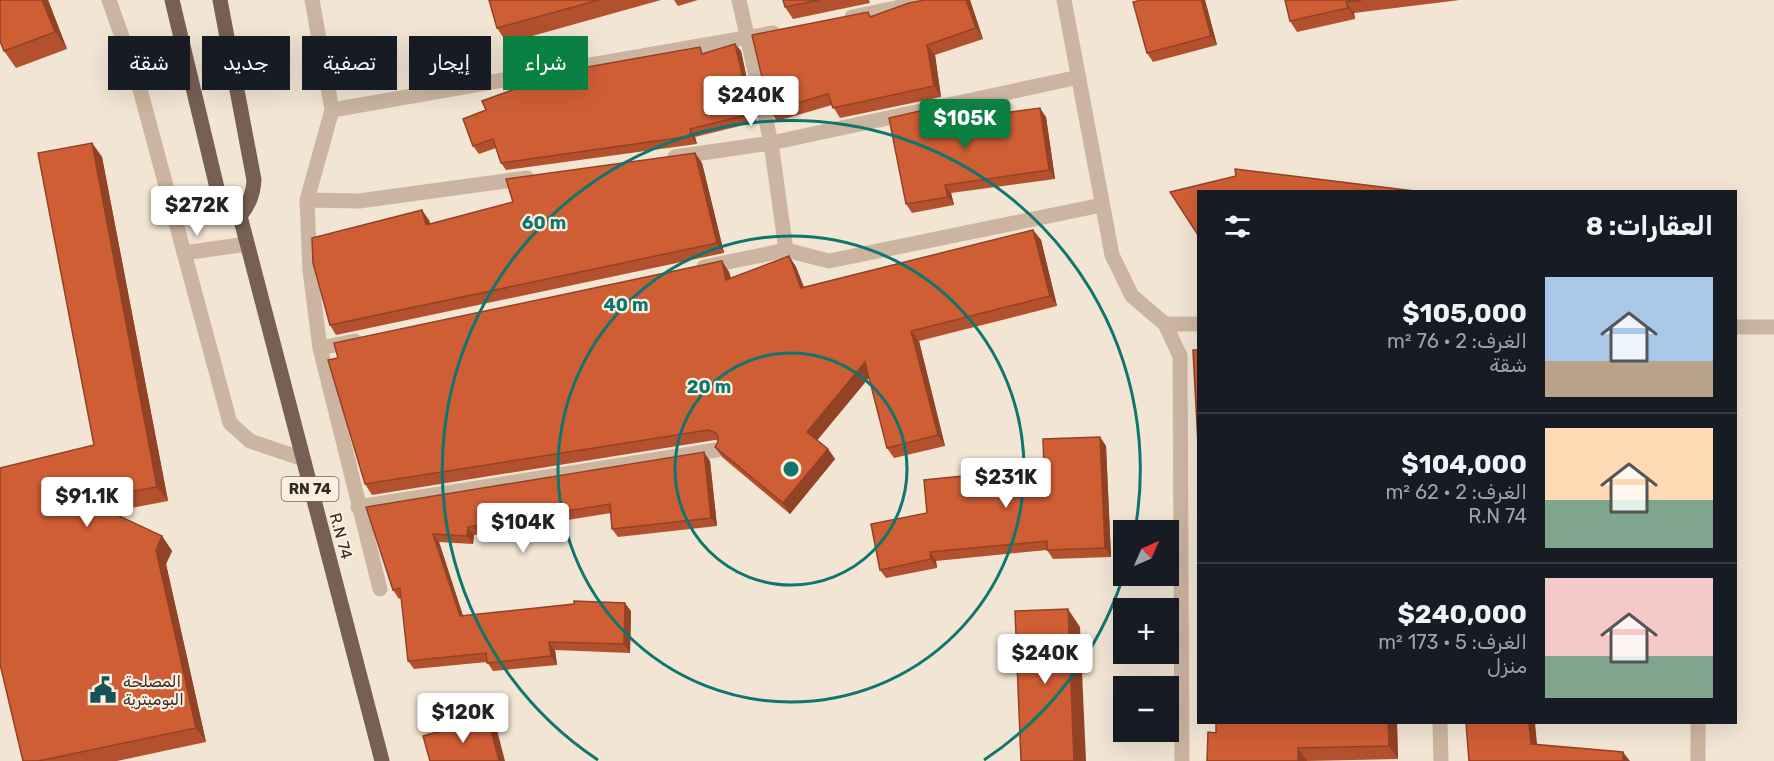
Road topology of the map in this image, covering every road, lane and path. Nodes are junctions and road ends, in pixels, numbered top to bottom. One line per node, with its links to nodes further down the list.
1 (109, 0): 21 (street)
2 (172, 0): 18 (main road, R.N 74 / RN 74)
3 (220, 0): 18 (main road)
4 (312, 0): 12 (street)
5 (739, 0): 10 (street)
6 (935, 0): 8 (street)
7 (1064, 0): 11 (street)
8 (841, 19)
9 (782, 31): 10 (street)
10 (747, 38): 12 (street); 13 (street)
11 (1079, 77): 13 (street); 17 (street)
12 (332, 110): 16 (street)
13 (771, 143): 14 (street); 20 (street)
14 (665, 158)
15 (547, 175): 16 (street)
16 (307, 200): 28 (street)
17 (1102, 205): 20 (street); 23 (street)
18 (240, 216): 19 (main road, R.N 74 / RN 74)
19 (247, 244): 21 (street); 30 (main road, R.N 74 / RN 74)
20 (786, 250): 22 (street)
21 (184, 253): 30 (street)
22 (692, 270)
23 (1165, 324): 24 (street); 36 (street)
24 (1197, 324)
25 (1737, 327): 26 (street)
26 (1774, 327)
27 (366, 338): 28 (street)
28 (320, 348): 31 (street)
29 (716, 450): 31 (street)
30 (303, 459): 35 (main road, R.N 74 / RN 74)
31 (358, 507): 32 (street)
32 (380, 589)
33 (1440, 724): 37 (street)
34 (1698, 724): 38 (street)
35 (382, 761)
36 (1182, 761)
37 (1441, 761)
38 (1698, 761)

